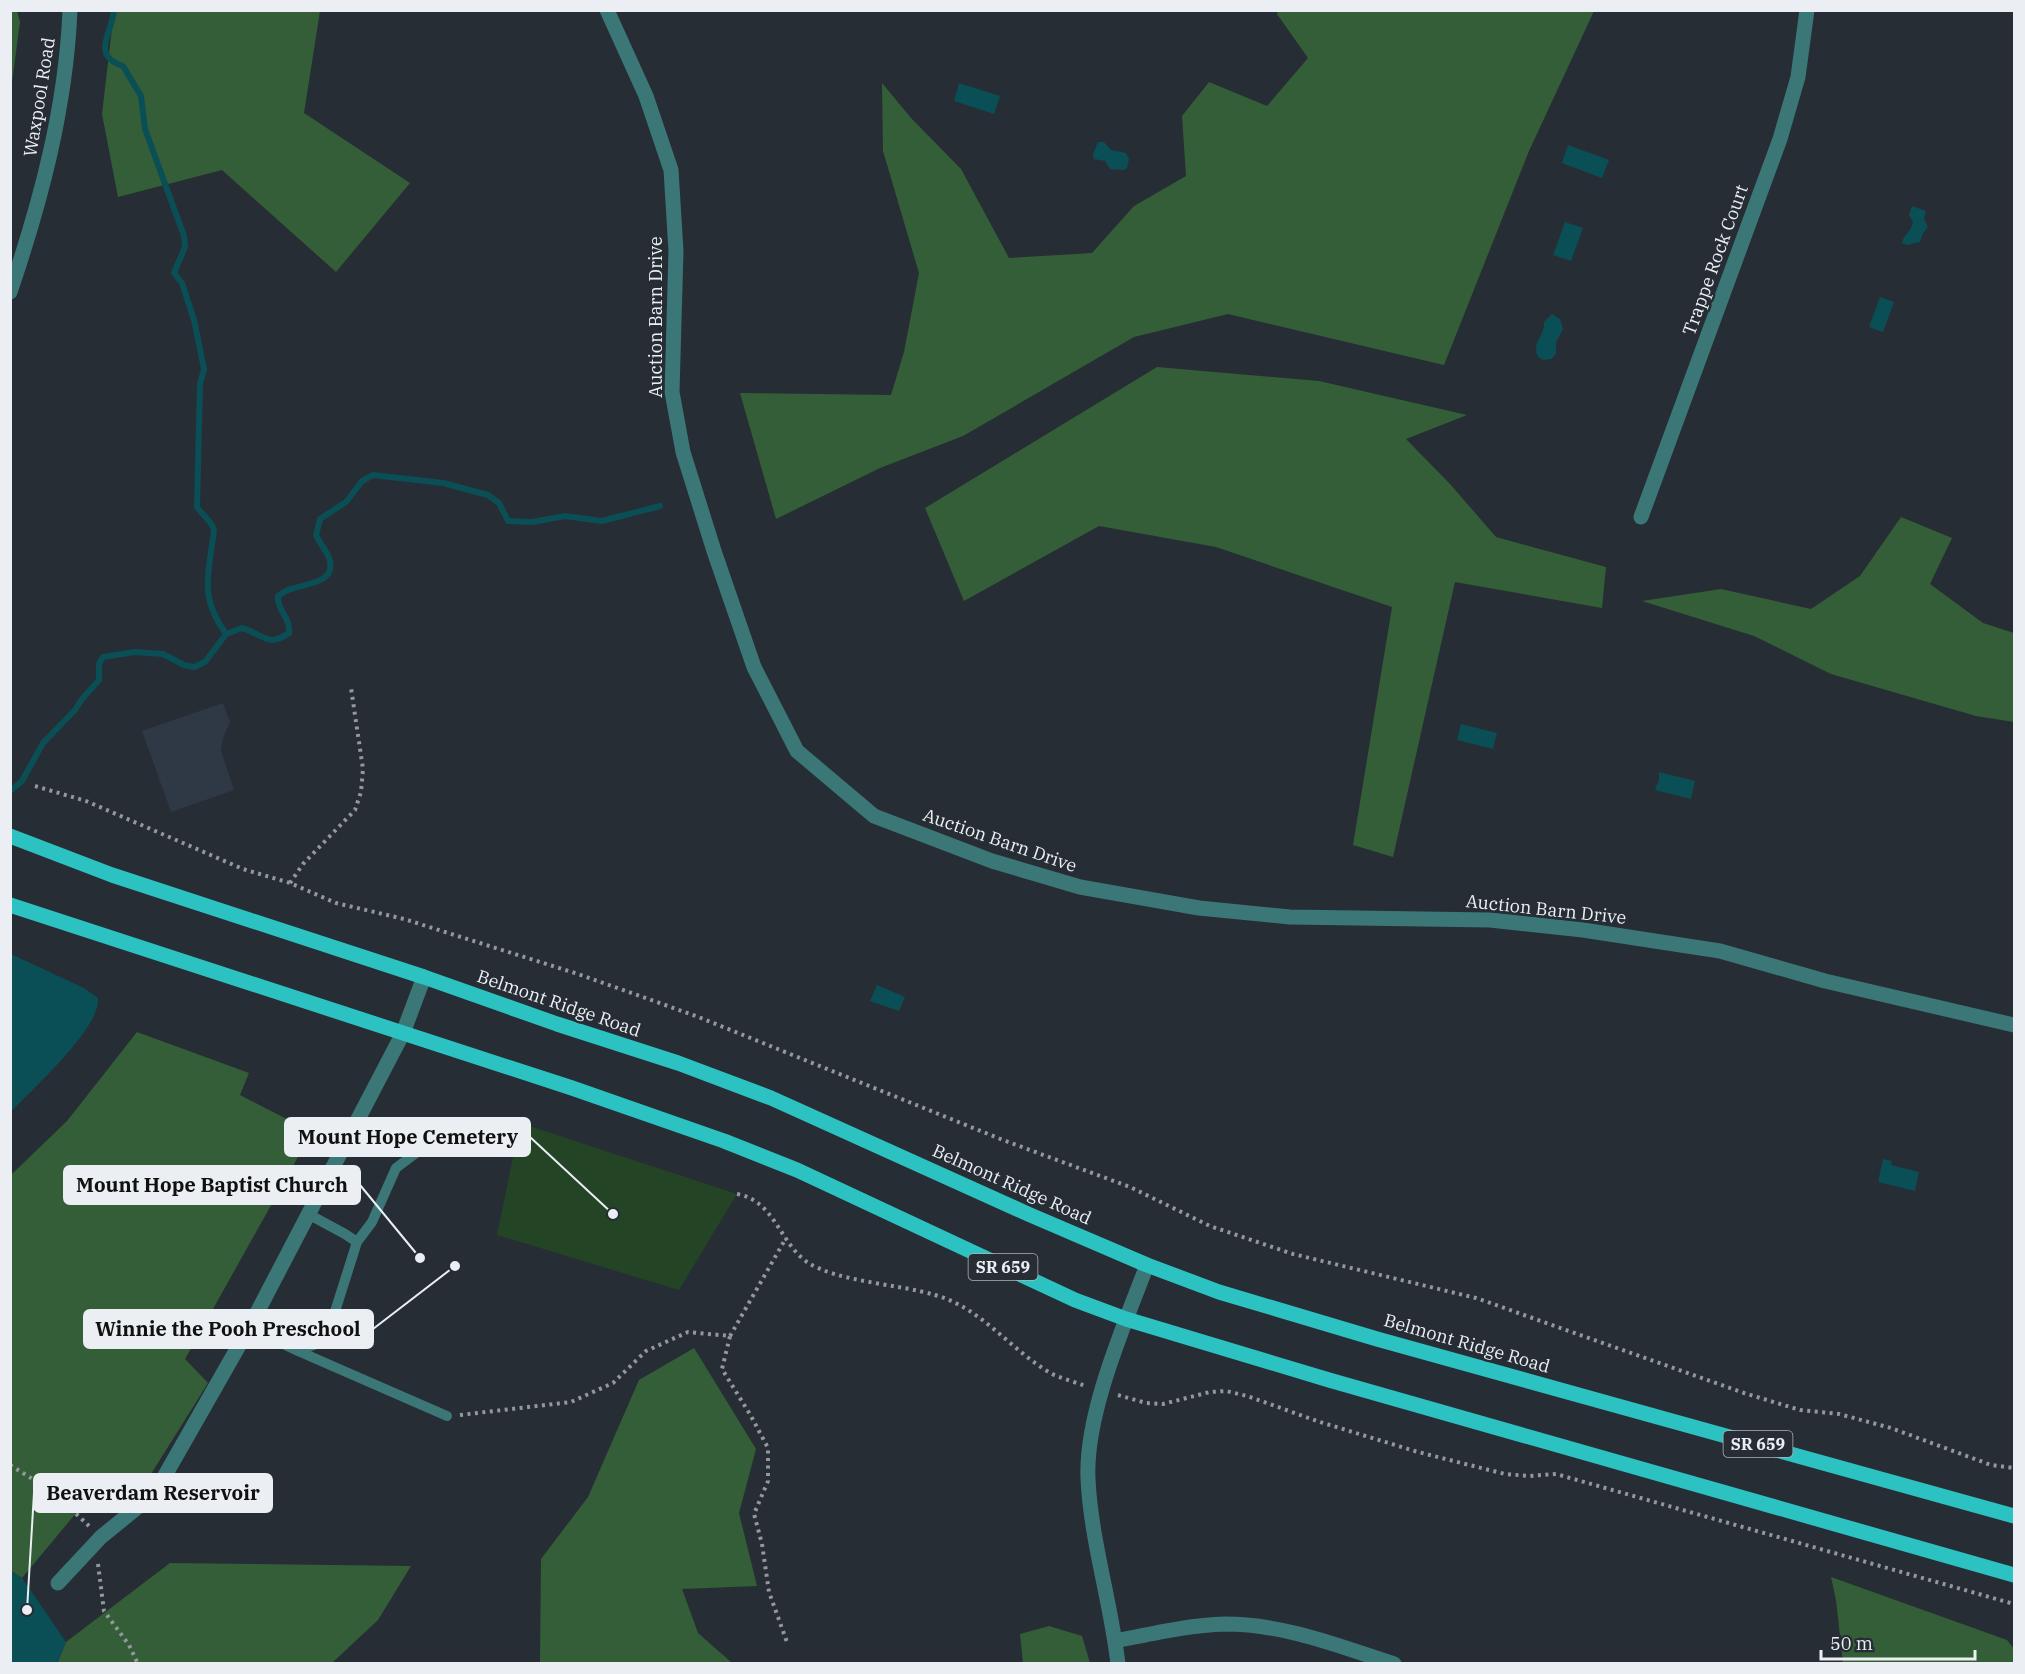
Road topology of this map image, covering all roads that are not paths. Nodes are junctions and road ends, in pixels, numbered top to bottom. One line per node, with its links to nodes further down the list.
1 (70, 10): 4 (street, Waxpool Road)
2 (607, 10): 9 (street, Auction Barn Drive)
3 (1807, 10): 5 (street, Trappe Rock Court)
4 (10, 292)
5 (1641, 518)
6 (10, 836): 8 (main road, Belmont Ridge Road / SR 659)
7 (10, 905): 10 (main road, SR 659)
8 (424, 977): 10 (street); 14 (main road, Belmont Ridge Road / SR 659)
9 (2014, 1025)
10 (403, 1033): 12 (street); 15 (main road, SR 659)
11 (477, 1151): 13 (lane)
12 (308, 1214): 13 (lane); 16 (street)
13 (357, 1242): 17 (lane)
14 (1147, 1265): 15 (street); 19 (main road, Belmont Ridge Road / SR 659)
15 (1126, 1318): 20 (main road, SR 659); 22 (street)
16 (249, 1328): 17 (lane); 21 (street)
17 (298, 1351): 18 (lane)
18 (447, 1416)
19 (2014, 1516)
20 (2014, 1575)
21 (58, 1583)
22 (1115, 1641): 23 (street); 24 (street)
23 (1118, 1664)
24 (1394, 1664)

